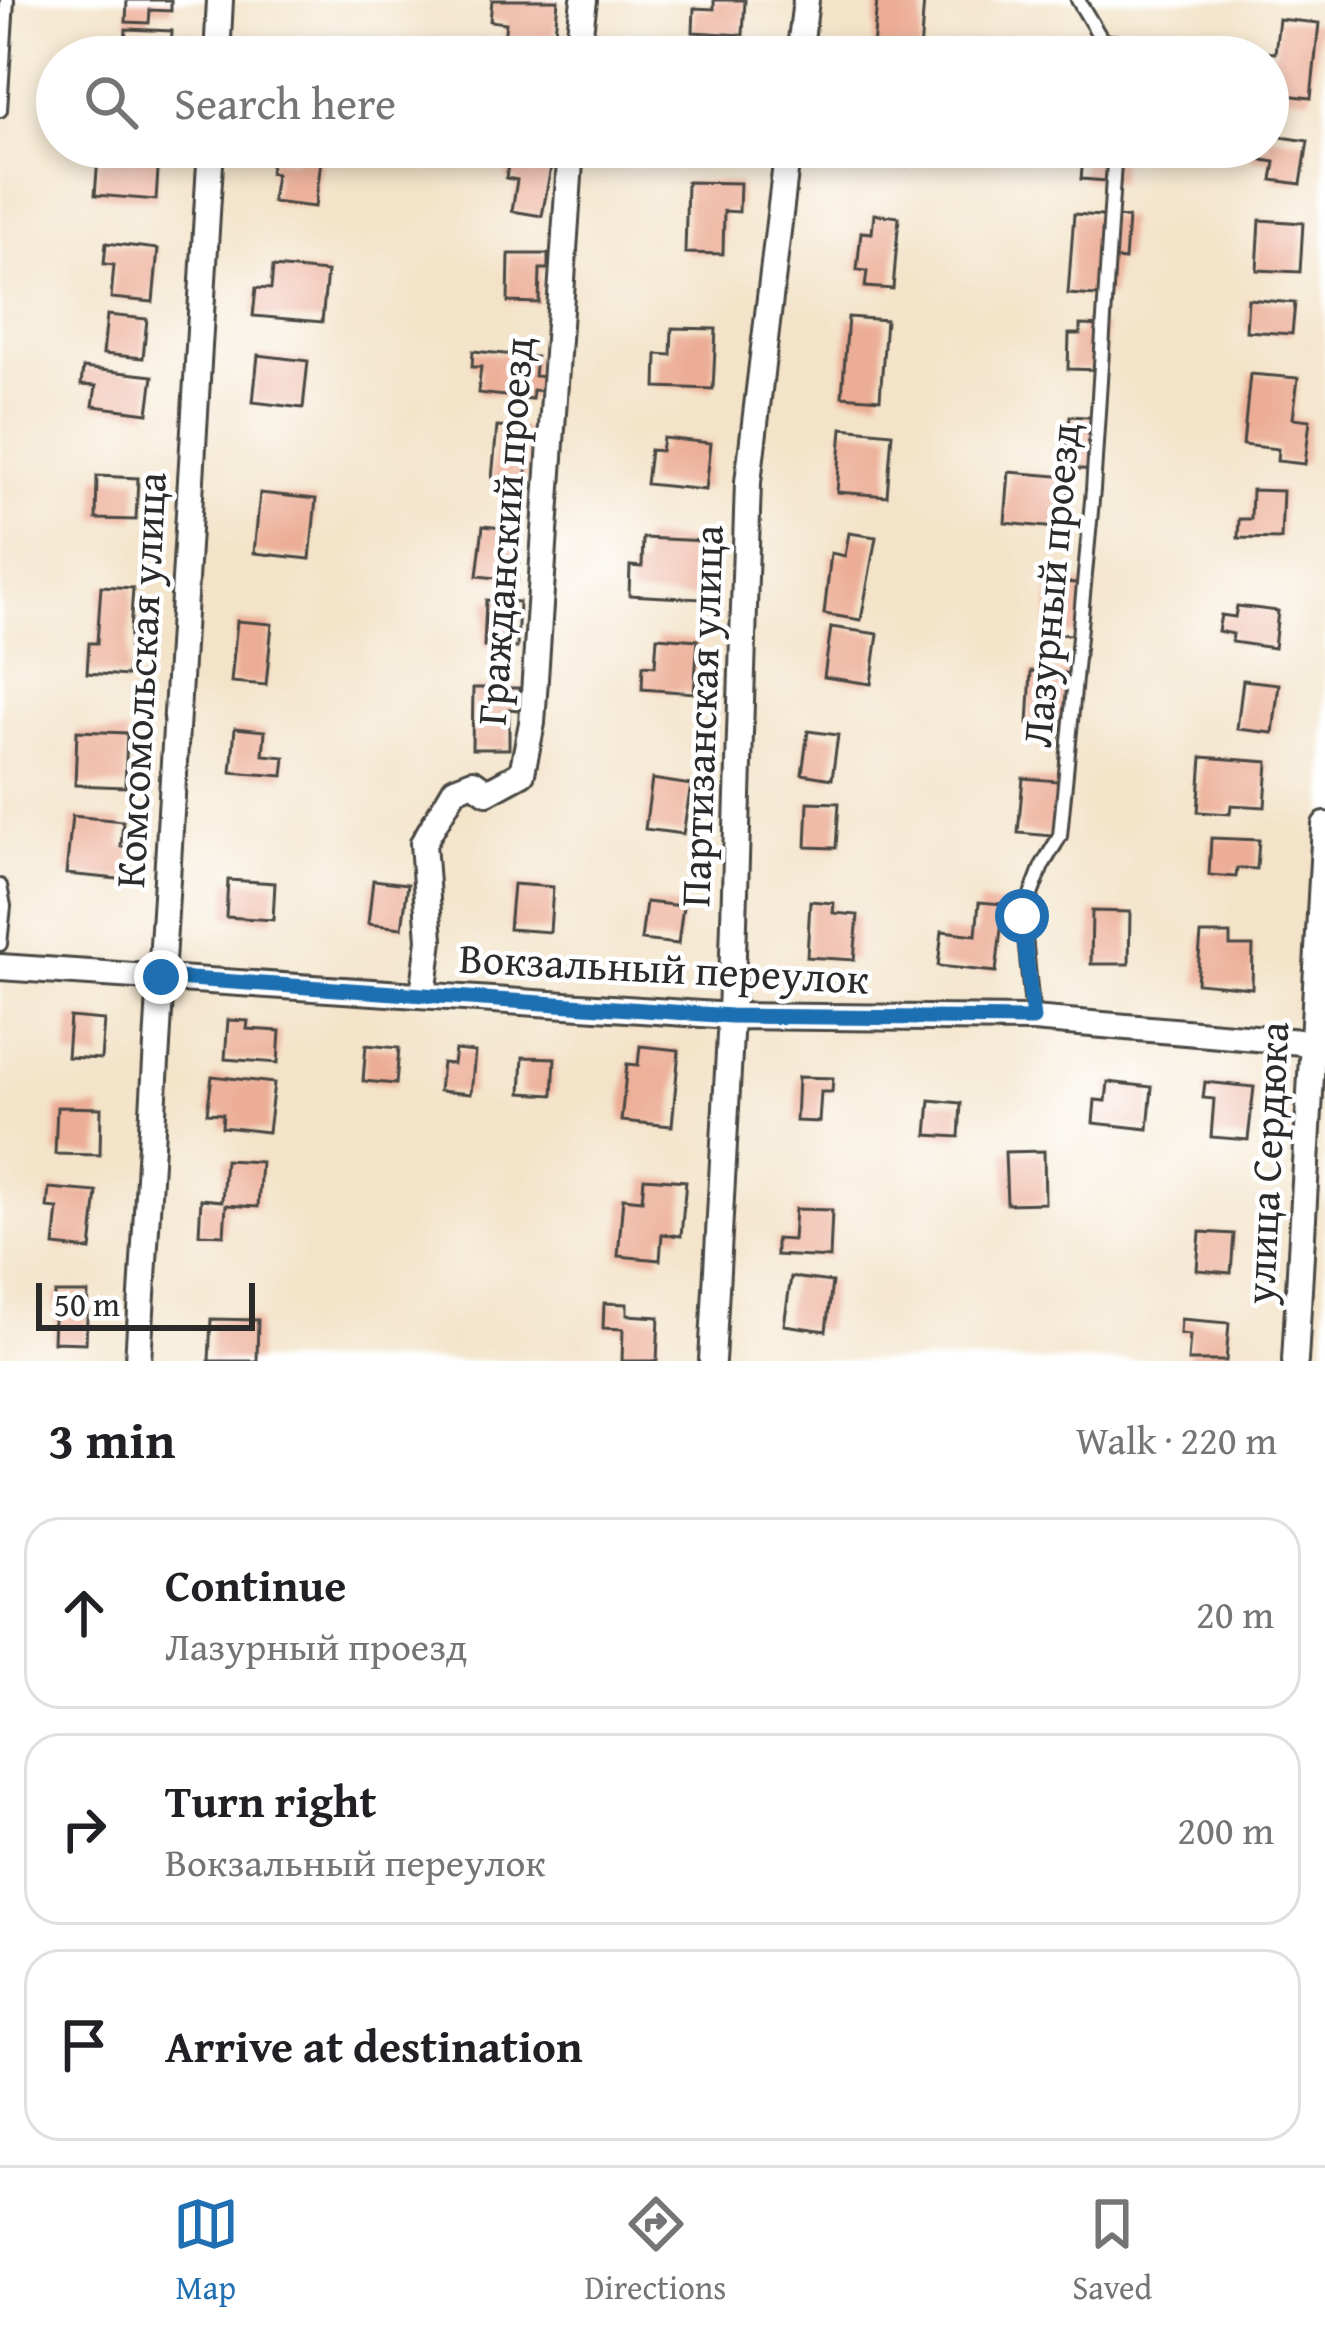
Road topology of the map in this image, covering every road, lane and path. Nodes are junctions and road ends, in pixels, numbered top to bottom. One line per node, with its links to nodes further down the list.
1 (7, 0): 10 (lane)
2 (220, 0): 6 (street)
3 (584, 0): 7 (street)
4 (806, 0): 8 (street)
5 (1078, 0): 9 (lane)
6 (218, 36)
7 (580, 36)
8 (802, 36)
9 (1099, 36)
10 (0, 110)
11 (210, 168): 19 (street, Комсомольская улица)
12 (571, 168): 20 (street, Гражданский проезд)
13 (785, 168): 21 (street, Партизанская улица)
14 (1114, 168): 22 (lane, Лазурный проезд)
15 (1325, 825): 23 (street, улица Сердюка)
16 (0, 886): 17 (lane)
17 (0, 944)
18 (0, 967): 19 (street, Вокзальный переулок)
19 (161, 977): 20 (street, Вокзальный переулок); 24 (street, Комсомольская улица)
20 (423, 995): 21 (street, Вокзальный переулок)
21 (731, 1016): 22 (street, Вокзальный переулок); 25 (street, Партизанская улица)
22 (1033, 1019): 23 (street, Вокзальный переулок)
23 (1318, 1043): 26 (street, улица Сердюка)
24 (137, 1361)
25 (712, 1361)
26 (1295, 1361)

